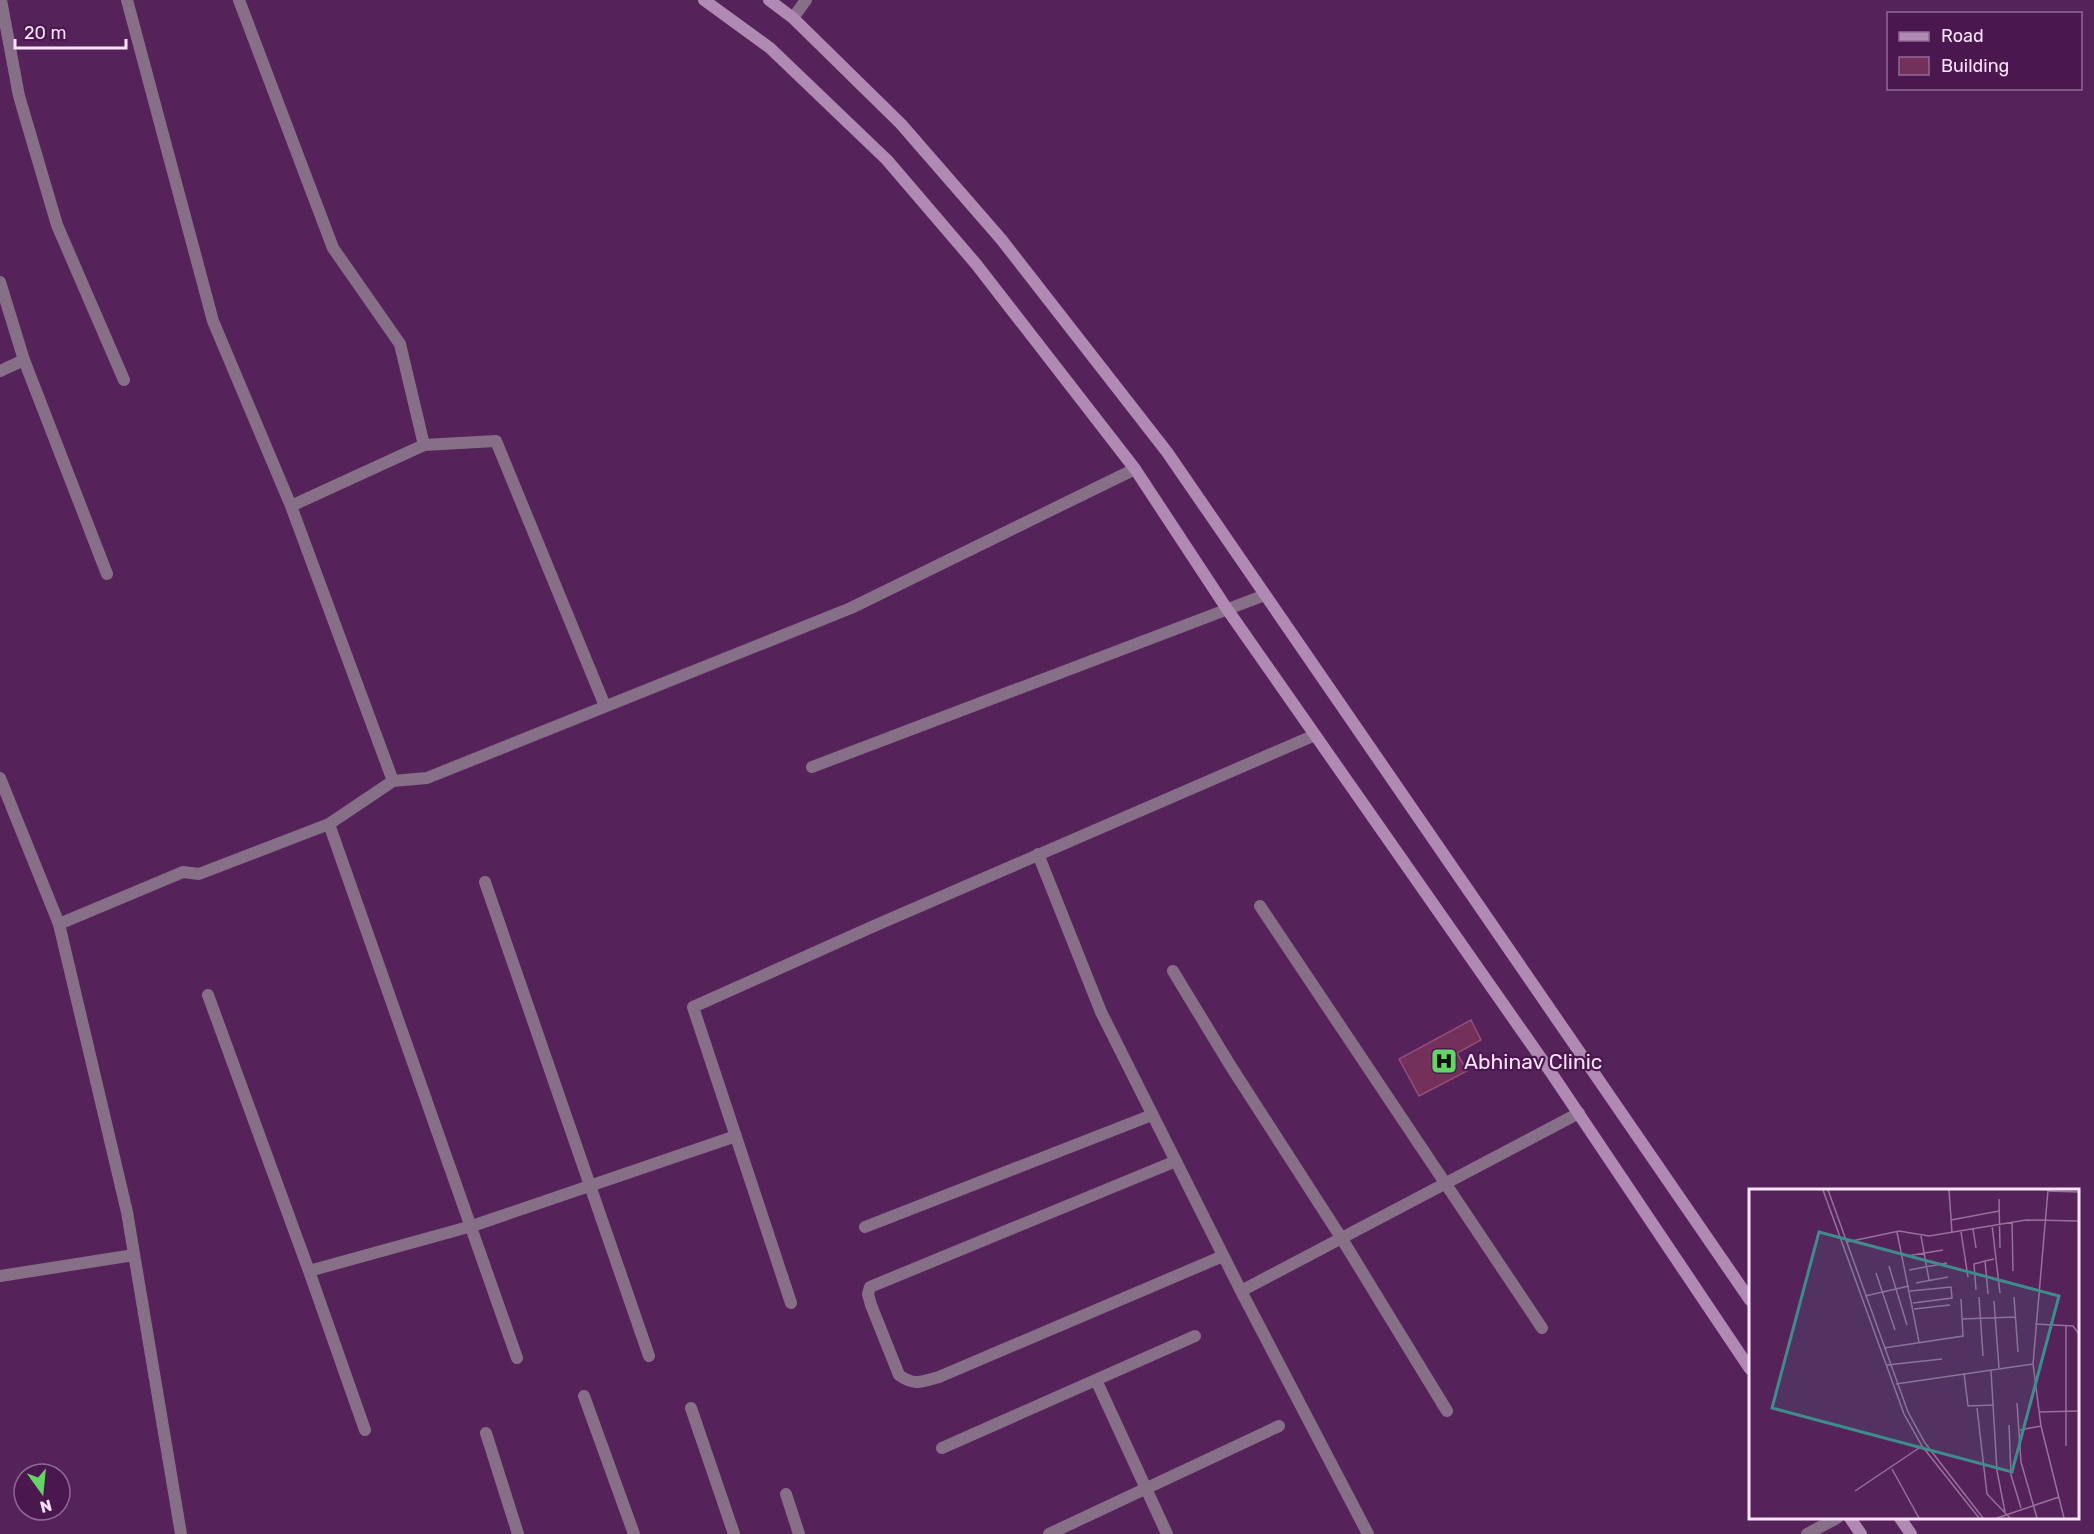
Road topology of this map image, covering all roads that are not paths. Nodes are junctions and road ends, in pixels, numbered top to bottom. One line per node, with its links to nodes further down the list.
1 (1, 0): 11 (street)
2 (127, 0): 14 (street)
3 (239, 0): 12 (street)
4 (704, 0): 13 (street)
5 (769, 0): 7 (street)
6 (806, 0): 7 (street)
7 (793, 18): 16 (street)
8 (0, 282): 9 (street)
9 (24, 360): 10 (street); 15 (street)
10 (0, 371)
11 (124, 380)
12 (424, 445): 14 (street); 18 (street)
13 (1135, 469): 17 (street); 18 (street)
14 (291, 506): 22 (street)
15 (106, 574)
16 (1265, 595): 17 (street); 44 (street)
17 (1227, 609): 19 (street); 20 (street)
18 (605, 706): 22 (street)
19 (1315, 735): 24 (street); 30 (street)
20 (812, 767)
21 (0, 778): 27 (street)
22 (393, 781): 23 (street)
23 (329, 824): 27 (street); 36 (street)
24 (1038, 854): 31 (street); 32 (street)
25 (485, 882): 35 (street)
26 (1260, 906): 34 (street)
27 (59, 924): 39 (street)
28 (1173, 971): 38 (street)
29 (208, 995): 41 (street)
30 (1579, 1113): 34 (street); 50 (street)
31 (1152, 1115): 33 (street); 37 (street)
32 (736, 1136): 35 (street); 45 (street)
33 (1176, 1161): 40 (street); 40 (street)
34 (1446, 1184): 38 (street); 46 (street)
35 (591, 1187): 36 (street); 48 (street)
36 (472, 1226): 41 (street); 49 (street)
37 (865, 1227)
38 (1342, 1239): 43 (street); 54 (street)
39 (135, 1255): 42 (street); 64 (street)
40 (1223, 1256): 43 (street)
41 (309, 1271): 56 (street)
42 (0, 1276)
43 (1241, 1291): 71 (street)
44 (1749, 1299)
45 (792, 1303)
46 (1542, 1328)
47 (1195, 1336): 51 (street)
48 (649, 1356)
49 (517, 1359)
50 (1749, 1368)
51 (1096, 1380): 58 (street); 59 (street)
52 (584, 1396): 66 (street)
53 (691, 1407): 67 (street)
54 (1447, 1411)
55 (1279, 1426): 59 (street)
56 (365, 1430)
57 (486, 1433): 65 (street)
58 (942, 1448)
59 (1146, 1490): 69 (street); 70 (street)
60 (786, 1494): 68 (street)
61 (1835, 1519): 72 (street)
62 (1851, 1519): 73 (street)
63 (1901, 1519): 74 (street)
64 (181, 1534)
65 (518, 1534)
66 (634, 1534)
67 (734, 1534)
68 (800, 1534)
69 (1049, 1534)
70 (1167, 1534)
71 (1368, 1534)
72 (1807, 1534)
73 (1861, 1534)
74 (1911, 1534)

